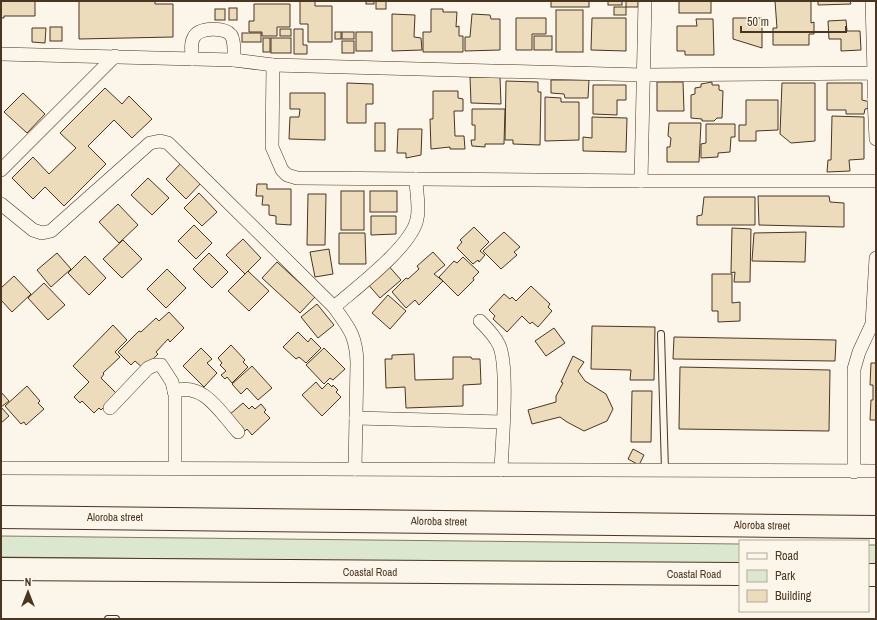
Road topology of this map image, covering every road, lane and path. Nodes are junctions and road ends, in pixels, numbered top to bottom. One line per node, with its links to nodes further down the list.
1 (645, 1): 9 (street)
2 (872, 1): 8 (street)
3 (1, 54): 4 (street)
4 (115, 56): 5 (street); 12 (street)
5 (192, 59): 6 (street); 6 (street)
6 (234, 60): 7 (street)
7 (273, 65): 9 (street); 13 (street)
8 (874, 73): 9 (street); 10 (street)
9 (644, 75): 14 (street)
10 (875, 100): 11 (street)
11 (876, 139)
12 (1, 170)
13 (416, 179): 14 (street); 19 (street)
14 (641, 181): 15 (street)
15 (876, 181)
16 (1, 204): 19 (street)
17 (876, 258): 18 (street)
18 (875, 306): 32 (street)
19 (334, 307): 24 (street)
20 (480, 321): 25 (street)
21 (661, 334): 31 (lane)
22 (174, 391): 23 (street); 26 (street); 28 (street)
23 (110, 408)
24 (356, 418): 25 (street); 29 (street)
25 (503, 422): 30 (street)
26 (238, 432)
27 (1, 468): 28 (street)
28 (175, 468): 29 (street)
29 (355, 469): 30 (street)
30 (501, 470): 31 (street)
31 (665, 471): 32 (street)
32 (854, 472): 33 (street)
33 (876, 472)
34 (1, 517): 35 (highway, Aloroba street)
35 (876, 527)
36 (1, 569): 37 (highway, Coastal Road)
37 (739, 574)
38 (108, 619): 39 (lane)
39 (116, 619)

